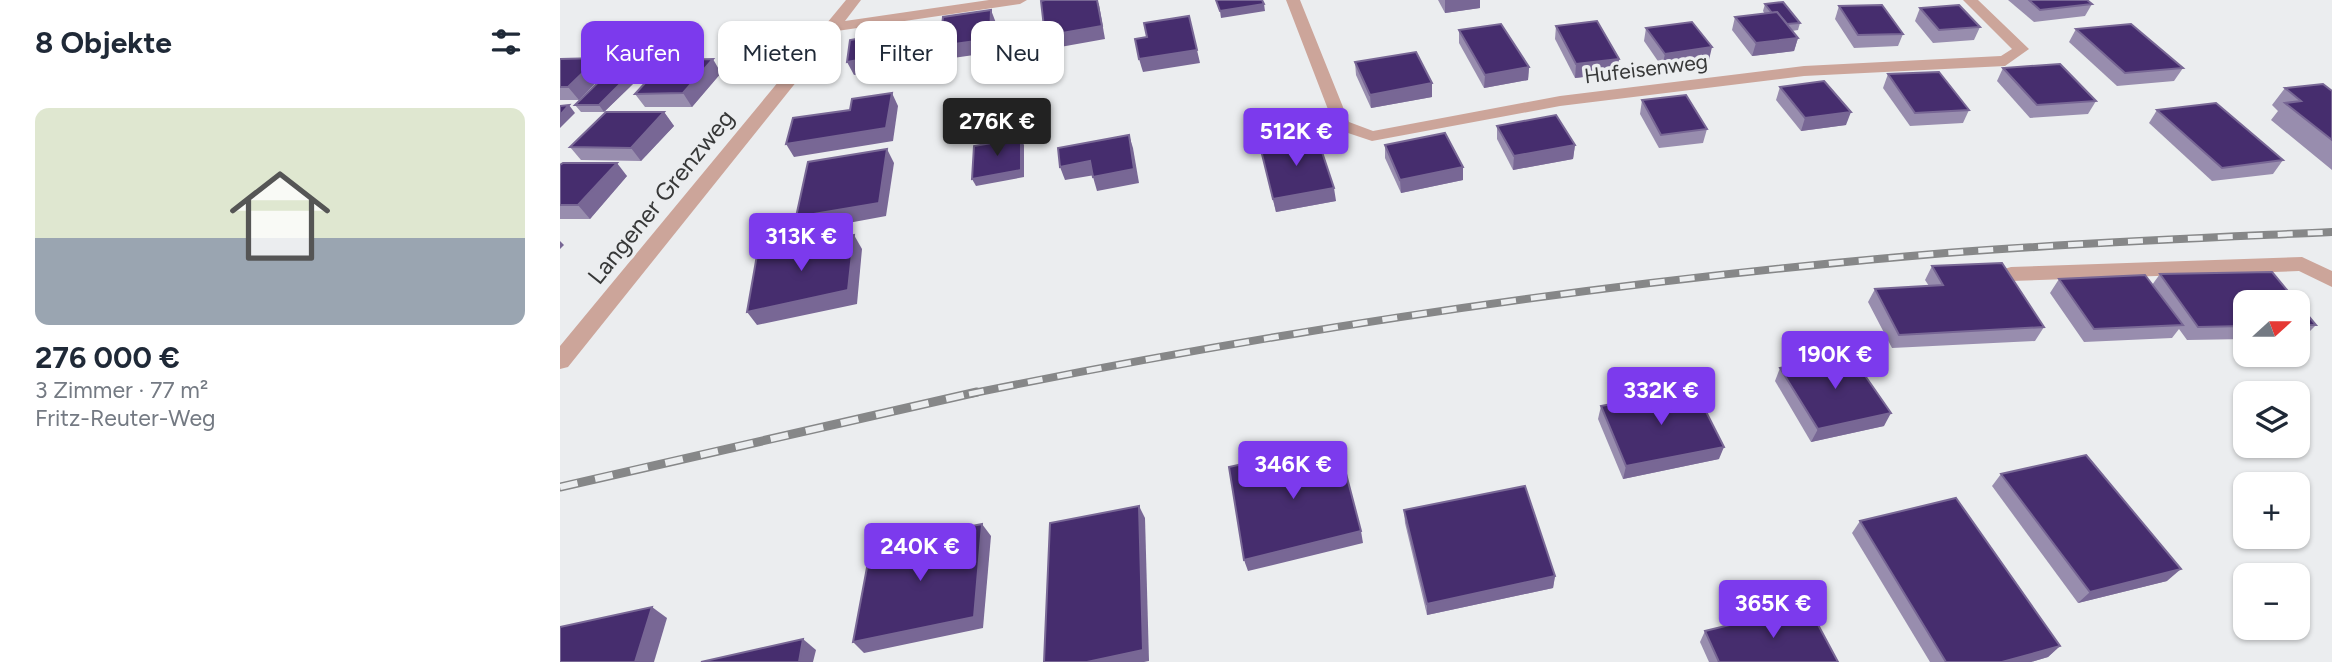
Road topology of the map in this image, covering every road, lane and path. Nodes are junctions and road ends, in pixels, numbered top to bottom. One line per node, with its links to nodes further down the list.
1 (854, 0): 5 (street, Langener Grenzweg)
2 (1020, 0): 6 (street)
3 (1293, 0): 4 (street, Hufeisenweg)
4 (1970, 0)
5 (837, 21)
6 (841, 26)
7 (786, 84): 10 (street, Langener Grenzweg)
8 (2011, 274): 9 (street)
9 (2332, 280)
10 (560, 361)

